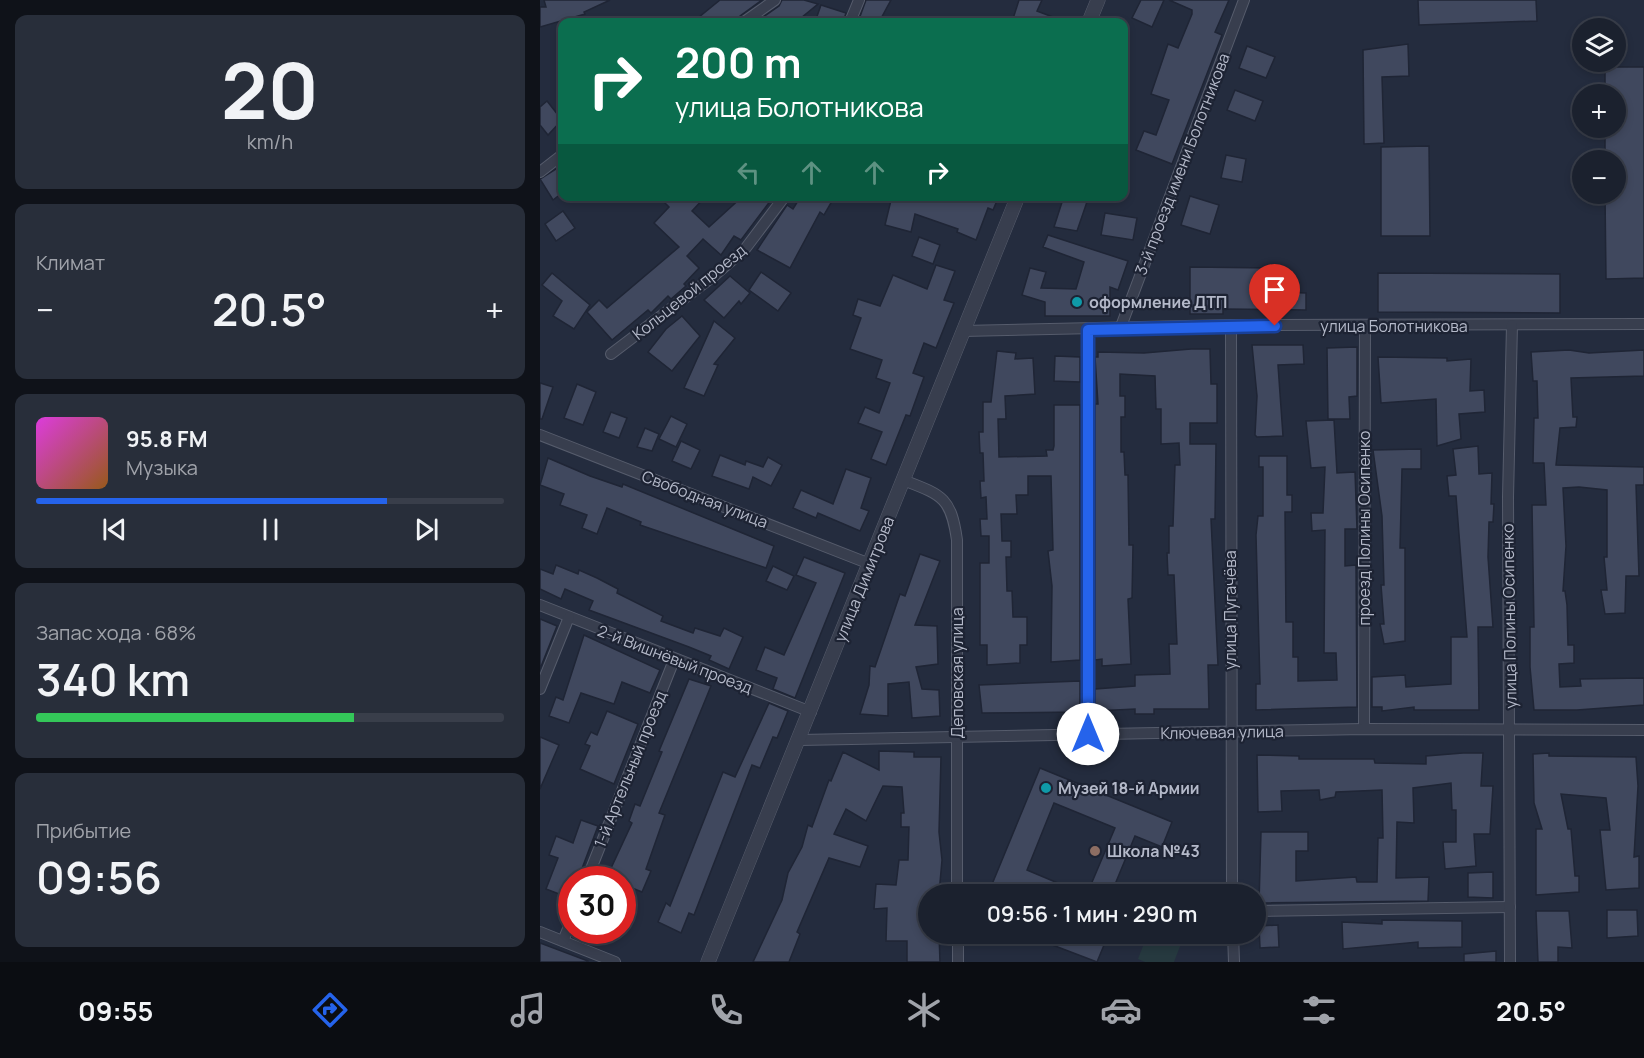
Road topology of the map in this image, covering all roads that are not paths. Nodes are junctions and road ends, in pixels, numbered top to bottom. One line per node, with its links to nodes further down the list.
1 (775, 0): 5 (street)
2 (859, 0): 6 (street)
3 (1098, 0): 7 (street)
4 (1244, 0): 16 (street, 3-й проезд имени Болотникова)
5 (750, 18)
6 (852, 18)
7 (1091, 18)
8 (558, 158): 9 (street)
9 (540, 172)
10 (781, 201): 19 (street, Кольцевой проезд)
11 (1016, 201): 18 (street, улица Димитрова)
12 (1644, 324): 13 (street, улица Болотникова)
13 (1512, 325): 15 (street, улица Болотникова); 30 (street, улица Полины Осипенко)
14 (1231, 326): 15 (street, улица Болотникова); 16 (street, улица Болотникова); 31 (street, улица Пугачёва)
15 (1365, 326): 28 (street, проезд Полины Осипенко)
16 (1120, 329): 17 (street, улица Болотникова)
17 (1088, 330): 18 (street, улица Болотникова); 32 (street)
18 (963, 331): 21 (street, улица Димитрова)
19 (611, 354)
20 (540, 435): 22 (street, Свободная улица)
21 (903, 480): 22 (street, улица Димитрова); 33 (street, Деповская улица)
22 (870, 564): 27 (street, улица Димитрова)
23 (540, 605): 24 (street, 2-й Вишнёвый проезд)
24 (569, 617): 25 (street, 2-й Вишнёвый проезд); 26 (street)
25 (674, 660): 27 (street, 2-й Вишнёвый проезд); 35 (street, 1-й Артельный проезд)
26 (540, 689)
27 (811, 712): 34 (street, улица Димитрова)
28 (1364, 729): 30 (street, Ключевая улица); 31 (street, Ключевая улица)
29 (1644, 729): 30 (street, Ключевая улица)
30 (1511, 730): 38 (street, улица Полины Осипенко)
31 (1230, 732): 32 (street, Ключевая улица); 37 (street, улица Пугачёва)
32 (1088, 734): 33 (street, Ключевая улица)
33 (956, 738): 34 (street, Ключевая улица); 36 (street, Деповская улица)
34 (800, 740): 46 (street, улица Димитрова)
35 (592, 866)
36 (957, 884)
37 (1232, 884)
38 (1510, 907): 39 (street); 49 (street, улица Полины Осипенко)
39 (1266, 911)
40 (540, 932): 41 (street)
41 (558, 939)
42 (570, 944): 45 (street)
43 (958, 944): 47 (street)
44 (1233, 944): 48 (street)
45 (615, 962)
46 (708, 962)
47 (958, 962)
48 (1234, 962)
49 (1510, 962)

